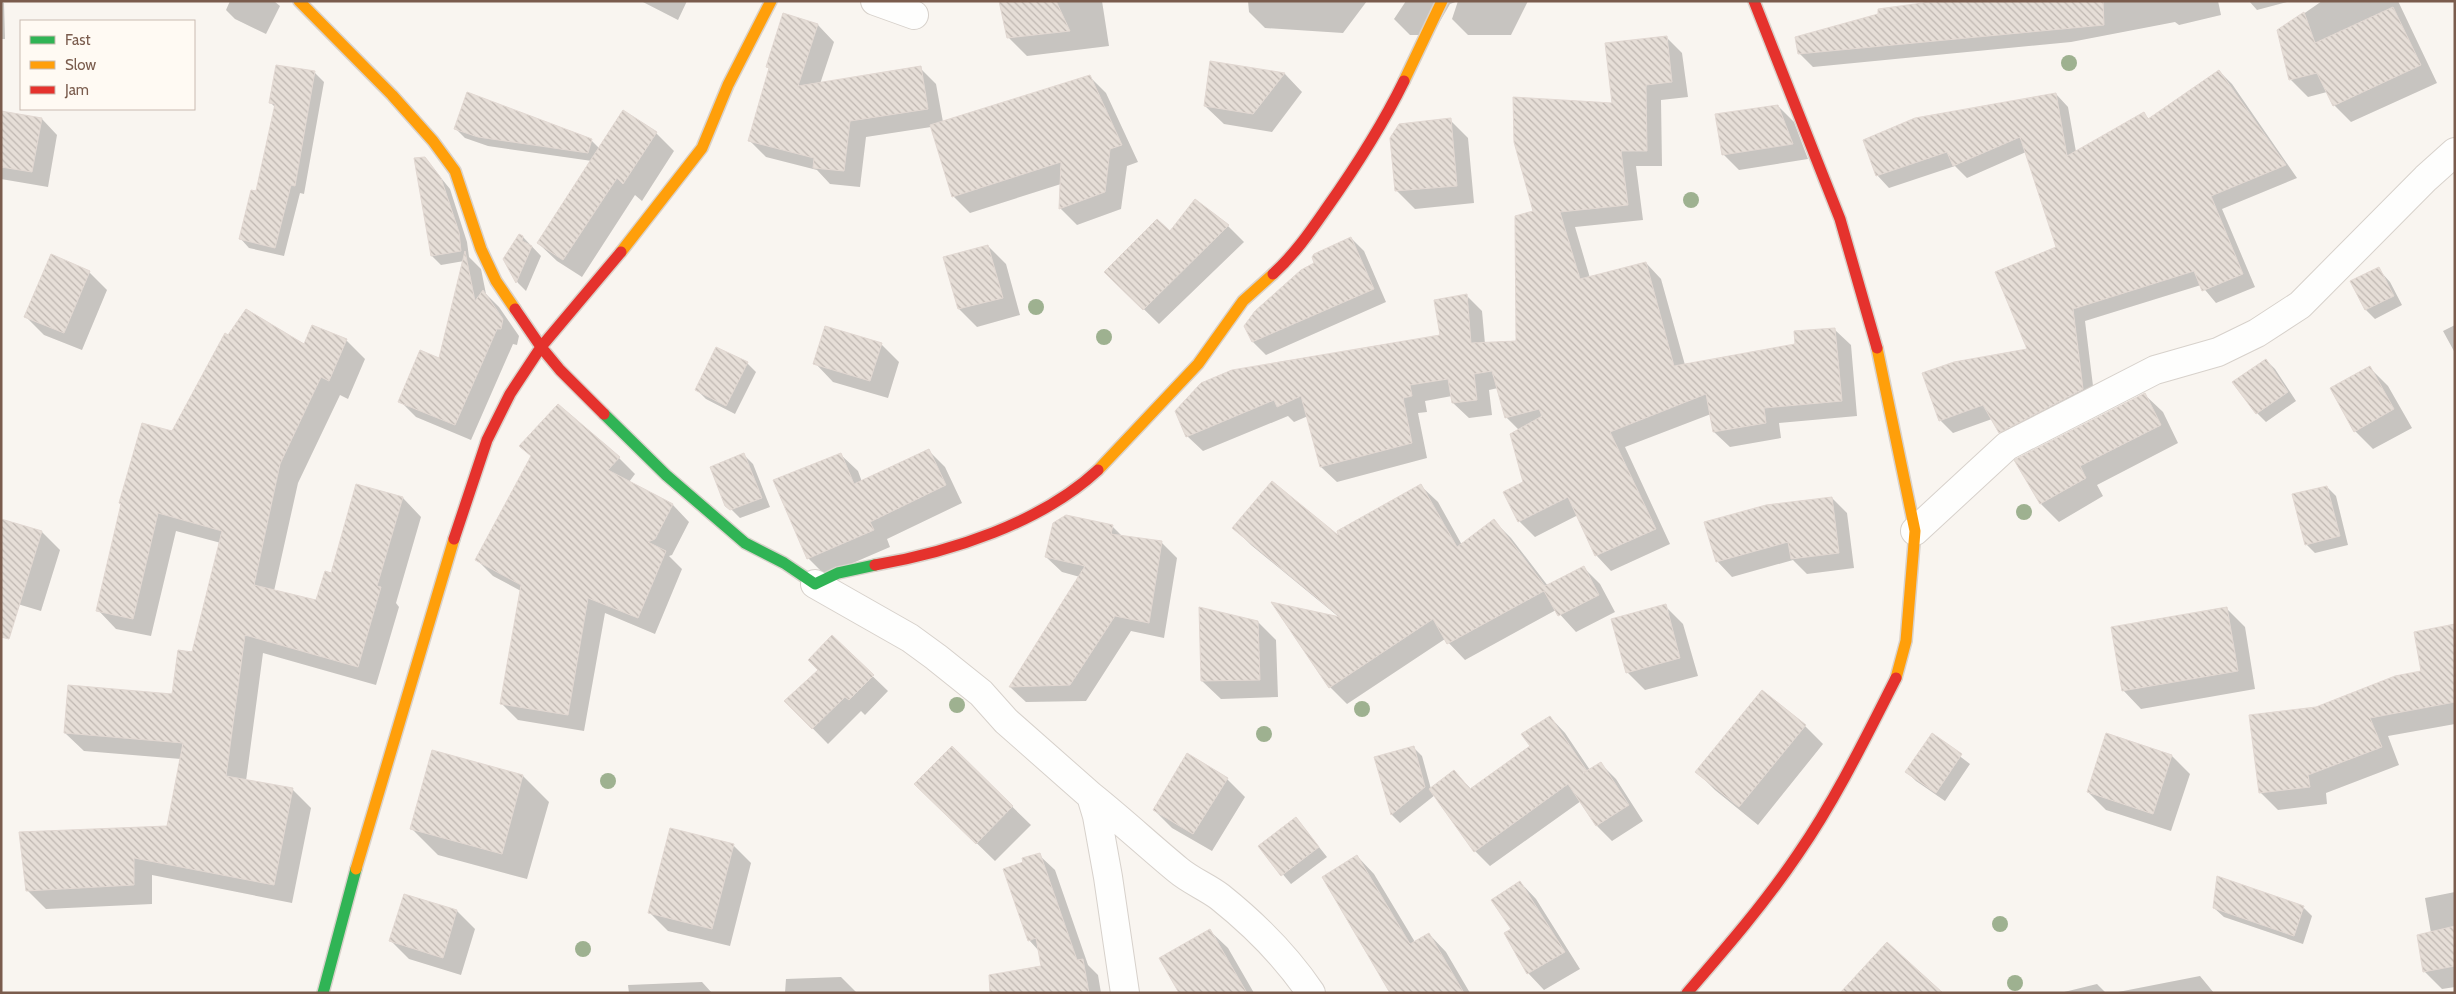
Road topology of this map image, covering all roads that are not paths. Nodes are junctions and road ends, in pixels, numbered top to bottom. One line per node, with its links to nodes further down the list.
1 (300, 1): 8 (street)
2 (771, 1): 8 (street)
3 (875, 1): 6 (street)
4 (1442, 1): 10 (street)
5 (1754, 1): 9 (street)
6 (914, 14)
7 (2455, 152): 9 (street)
8 (541, 347): 10 (street); 12 (street)
9 (1915, 531): 15 (street)
10 (814, 584): 11 (street)
11 (1091, 796): 13 (street); 14 (street)
12 (323, 993)
13 (1124, 993)
14 (1311, 993)
15 (1687, 993)

